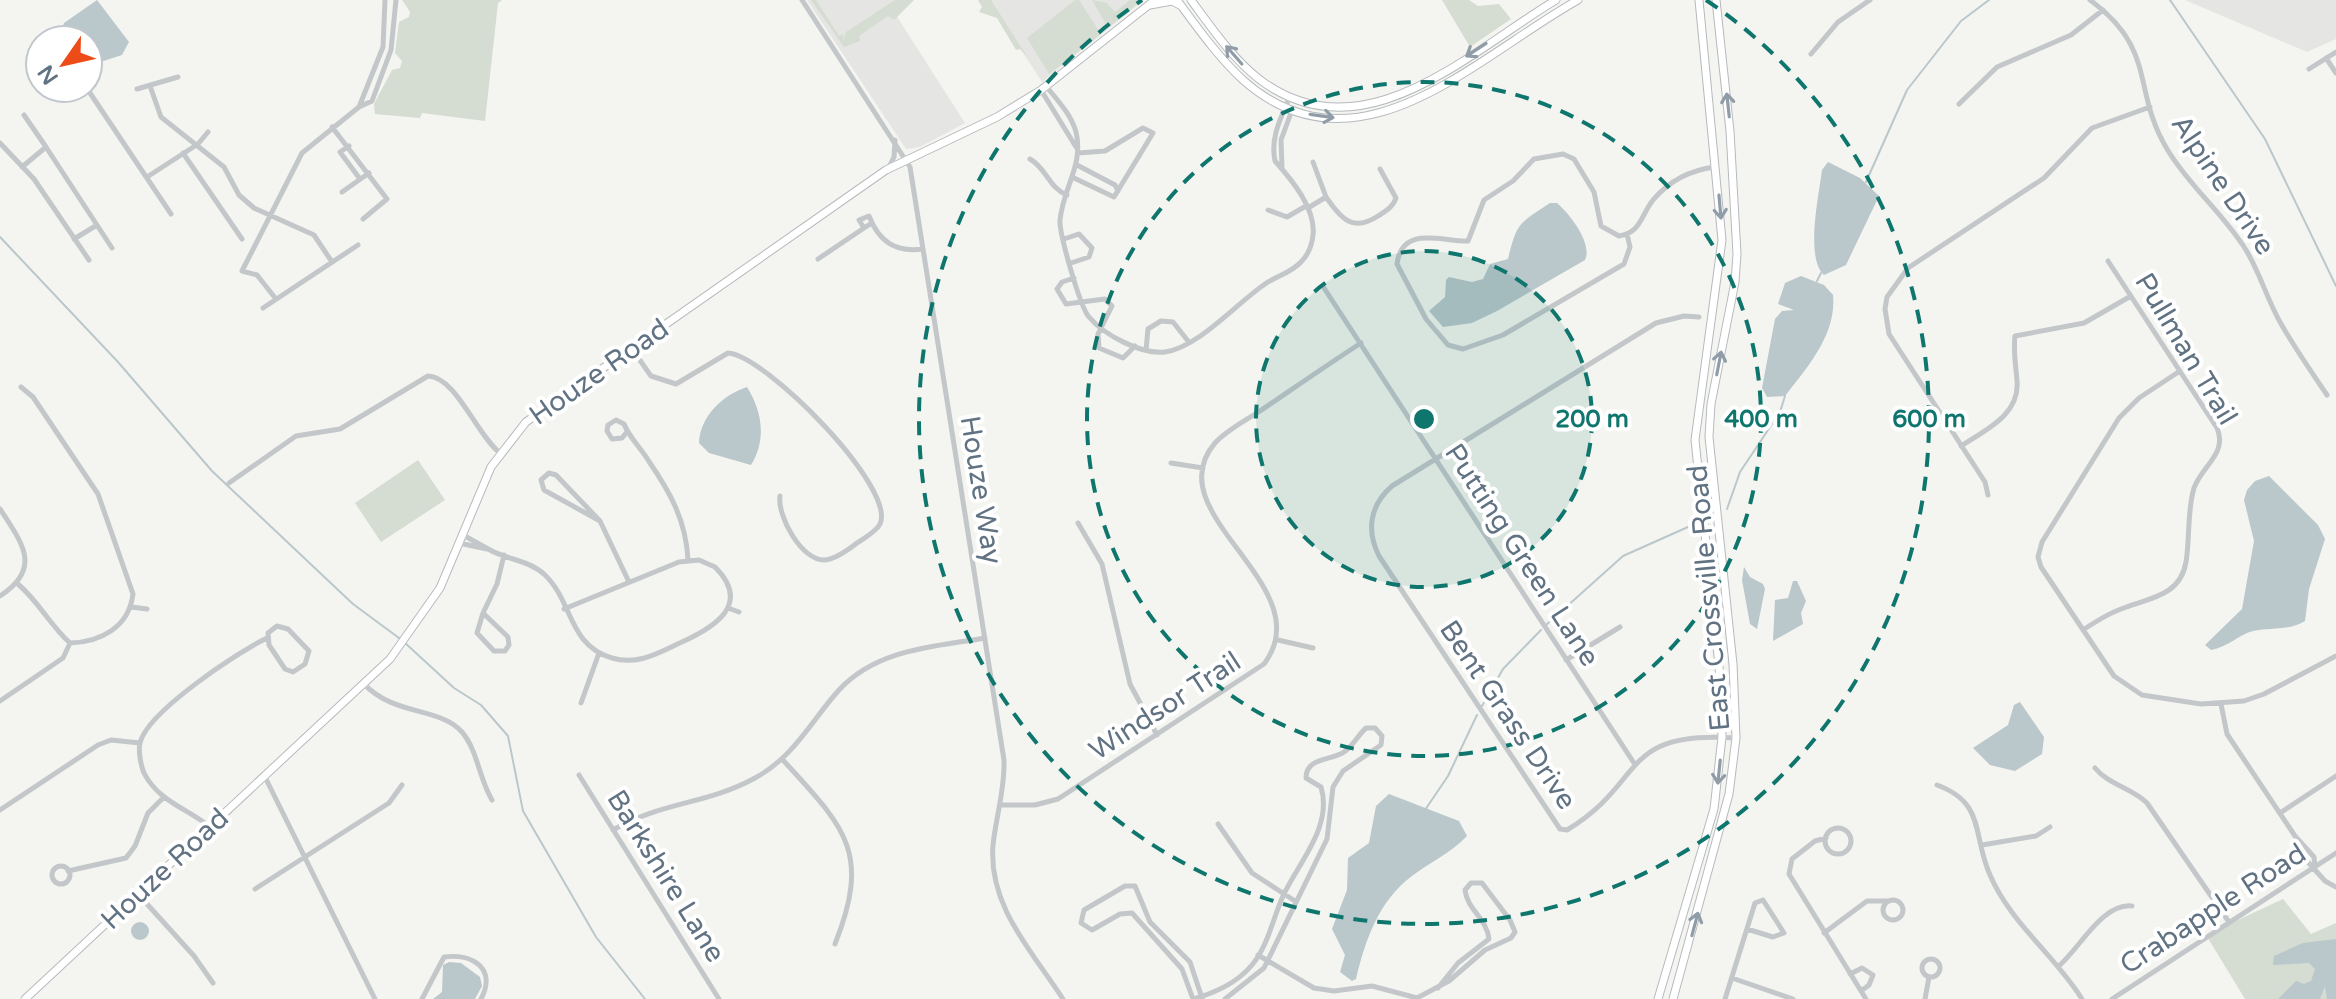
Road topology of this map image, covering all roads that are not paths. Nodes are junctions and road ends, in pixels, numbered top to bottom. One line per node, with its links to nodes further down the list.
1 (385, 0): 27 (street)
2 (396, 0): 27 (street)
3 (802, 0): 34 (street, Houze Way)
4 (1191, 0): 23 (main road, one-way to 4)
5 (1556, 0): 26 (main road, one-way to 26)
6 (1578, 0): 31 (main road)
7 (1699, 0): 46 (main road, East Crossville Road)
8 (1716, 0): 133 (main road, East Crossville Road, one-way to 8)
9 (1870, 0): 15 (street)
10 (2090, 0): 13 (street, Alpine Drive)
11 (1151, 2): 12 (main road); 21 (main road, Houze Road)
12 (1179, 3): 29 (main road)
13 (2103, 10): 25 (street); 28 (street, Alpine Drive)
14 (2336, 52): 16 (street)
15 (1811, 54)
16 (2326, 58): 17 (street); 18 (street)
17 (2309, 69)
18 (2336, 73)
19 (178, 77): 20 (street)
20 (150, 86): 22 (street); 36 (street)
21 (1044, 88): 39 (street); 41 (main road, Houze Road)
22 (137, 89)
23 (1290, 96): 26 (main road); 29 (street)
24 (97, 104): 50 (street)
25 (1959, 104)
26 (1371, 105): 31 (main road)
27 (359, 107): 32 (street)
28 (2150, 107): 92 (street, Alpine Drive); 94 (street)
29 (1289, 108): 31 (main road, one-way to 31); 57 (street)
30 (24, 115): 38 (street)
31 (1372, 116)
32 (332, 127): 37 (street); 60 (street)
33 (208, 132): 36 (street)
34 (894, 139): 41 (street, Houze Way); 48 (street)
35 (0, 143): 45 (street)
36 (198, 144): 40 (street); 60 (street)
37 (349, 146): 49 (street); 52 (street)
38 (46, 147): 45 (street); 63 (street)
39 (1077, 151): 44 (street); 54 (street)
40 (183, 153): 50 (street); 67 (street)
41 (906, 159): 48 (main road, Houze Road); 71 (street, Houze Way)
42 (1030, 159): 55 (street)
43 (1313, 162): 56 (street)
44 (1077, 165): 51 (street); 54 (street)
45 (22, 167): 66 (street)
46 (1716, 167): 65 (street); 132 (main road, East Crossville Road, one-way to 132)
47 (1380, 169): 56 (street)
48 (887, 170): 88 (main road, Houze Road)
49 (369, 173): 52 (street); 61 (street)
50 (147, 177): 59 (street)
51 (1074, 178): 54 (street); 55 (street)
52 (360, 179): 53 (street)
53 (342, 192)
54 (1118, 192)
55 (1067, 195): 68 (street)
56 (1326, 197): 57 (street)
57 (1307, 207): 58 (street); 85 (street)
58 (1268, 210)
59 (171, 214)
60 (271, 217): 75 (street); 80 (street)
61 (363, 219)
62 (872, 223): 64 (street); 64 (street); 71 (street)
63 (97, 225): 66 (street); 70 (street)
64 (864, 228): 72 (street)
65 (1627, 234): 65 (street)
66 (74, 239): 73 (street)
67 (242, 239)
68 (1064, 239): 76 (street); 76 (street)
69 (358, 245): 75 (street)
70 (112, 248)
71 (923, 249): 120 (street, Houze Way)
72 (818, 259)
73 (89, 260)
74 (2108, 261): 79 (street, Pullman Trail)
75 (332, 262): 80 (street)
76 (1071, 263): 77 (street)
77 (1074, 278): 81 (street); 81 (street)
78 (1324, 288): 86 (street, Putting Green Lane)
79 (2131, 296): 90 (street, Pullman Trail); 94 (street)
80 (276, 299): 82 (street)
81 (1080, 303): 84 (street); 84 (street)
82 (263, 308)
83 (1699, 317): 96 (street)
84 (1101, 328): 87 (street); 87 (street)
85 (1188, 341): 89 (street); 89 (street)
86 (1361, 343): 96 (street, Putting Green Lane); 98 (street)
87 (1135, 346): 89 (street)
88 (632, 349): 95 (main road, Houze Road); 101 (street)
89 (1146, 350)
90 (2180, 371): 118 (street); 118 (street, Pullman Trail)
91 (21, 387): 111 (street)
92 (2327, 395)
93 (626, 433): 107 (street)
94 (1961, 446): 100 (street)
95 (500, 453): 99 (street); 105 (main road, Houze Road)
96 (1436, 457): 126 (street, Putting Green Lane); 136 (street, Bent Grass Drive)
97 (1171, 463): 98 (street)
98 (1203, 468): 121 (street)
99 (229, 483)
100 (1988, 495)
101 (780, 496)
102 (0, 509): 109 (street)
103 (600, 521): 103 (street); 108 (street)
104 (1078, 523): 131 (street)
105 (461, 539): 106 (street); 127 (main road, Houze Road)
106 (504, 555): 114 (street); 116 (street)
107 (688, 560): 108 (street); 112 (street)
108 (629, 582): 114 (street)
109 (18, 584): 110 (street); 122 (street)
110 (0, 596)
111 (131, 607): 113 (street); 122 (street)
112 (728, 608): 115 (street); 124 (street)
113 (147, 609)
114 (564, 609): 124 (street)
115 (739, 612)
116 (483, 613): 116 (street)
117 (1620, 627): 126 (street)
118 (2083, 630): 130 (street)
119 (267, 638): 119 (street); 134 (street)
120 (985, 638): 135 (street); 145 (street, Houze Way)
121 (1278, 640): 123 (street); 131 (street, Windsor Trail)
122 (70, 643): 128 (street)
123 (1313, 648)
124 (599, 653): 129 (street)
125 (2336, 656): 130 (street)
126 (1566, 660): 136 (street, Putting Green Lane)
127 (364, 684): 140 (main road, Houze Road); 144 (street)
128 (0, 701)
129 (581, 703)
130 (2221, 704): 149 (street)
131 (1157, 735): 145 (street, Windsor Trail)
132 (1722, 737): 133 (street, Bent Grass Drive); 136 (street, Bent Grass Drive); 197 (main road, East Crossville Road, one-way to 197)
133 (1736, 738): 198 (main road, East Crossville Road, one-way to 133)
134 (140, 743): 143 (street); 148 (street)
135 (782, 759): 153 (street); 170 (street)
136 (1634, 763)
137 (2095, 768): 167 (street)
138 (579, 775): 153 (street, Barkshire Lane)
139 (2336, 776): 149 (street)
140 (265, 777): 151 (main road, Houze Road); 157 (street)
141 (402, 785): 157 (street)
142 (1937, 785): 155 (street)
143 (164, 797): 151 (street); 159 (street)
144 (492, 800)
145 (1002, 805): 192 (street, Houze Way)
146 (1323, 805): 147 (street); 147 (street); 163 (street)
147 (1333, 807): 164 (street)
148 (0, 810)
149 (2280, 813): 158 (street)
150 (1218, 824): 163 (street)
151 (210, 827): 162 (main road, Houze Road)
152 (2050, 827): 155 (street)
153 (613, 830): 191 (street, Barkshire Lane)
154 (1826, 838): 154 (street); 169 (street)
155 (1982, 845): 175 (street)
156 (2336, 853): 158 (street, Crabapple Road)
157 (305, 860): 161 (street); 188 (street)
158 (2315, 867): 160 (street); 167 (street, Crabapple Road)
159 (68, 871)
160 (2336, 887)
161 (255, 889)
162 (138, 894): 180 (street); 187 (main road, Houze Road)
163 (1283, 894): 164 (street); 172 (street)
164 (1295, 901): 174 (street)
165 (1889, 901): 169 (street)
166 (2132, 906): 175 (street)
167 (2229, 922): 204 (street, Crabapple Road)
168 (1747, 929): 168 (street); 179 (street)
169 (1824, 933): 176 (street)
170 (835, 944)
171 (1178, 949): 173 (street); 173 (street); 186 (street)
172 (1258, 955): 174 (street); 177 (street)
173 (1171, 957): 193 (street)
174 (1267, 961): 181 (street); 183 (street)
175 (2060, 965): 203 (street)
176 (1850, 974): 185 (street); 185 (street)
177 (1237, 977): 181 (street); 186 (street)
178 (1929, 977): 202 (street)
179 (1732, 978): 199 (street); 200 (street)
180 (213, 983)
181 (1245, 986): 194 (street)
182 (1438, 988): 182 (street); 184 (street)
183 (1325, 991): 184 (street); 195 (street)
184 (1334, 991): 196 (street)
185 (1861, 991): 201 (street)
186 (1202, 998): 193 (street)
187 (25, 999)
188 (375, 999)
189 (422, 999): 190 (street)
190 (481, 999)
191 (719, 999)
192 (1063, 999)
193 (1193, 999)
194 (1225, 999)
195 (1325, 999)
196 (1333, 999)
197 (1658, 999)
198 (1673, 999)
199 (1725, 999)
200 (1793, 999)
201 (1866, 999)
202 (1925, 999)
203 (2082, 999)
204 (2112, 999)

